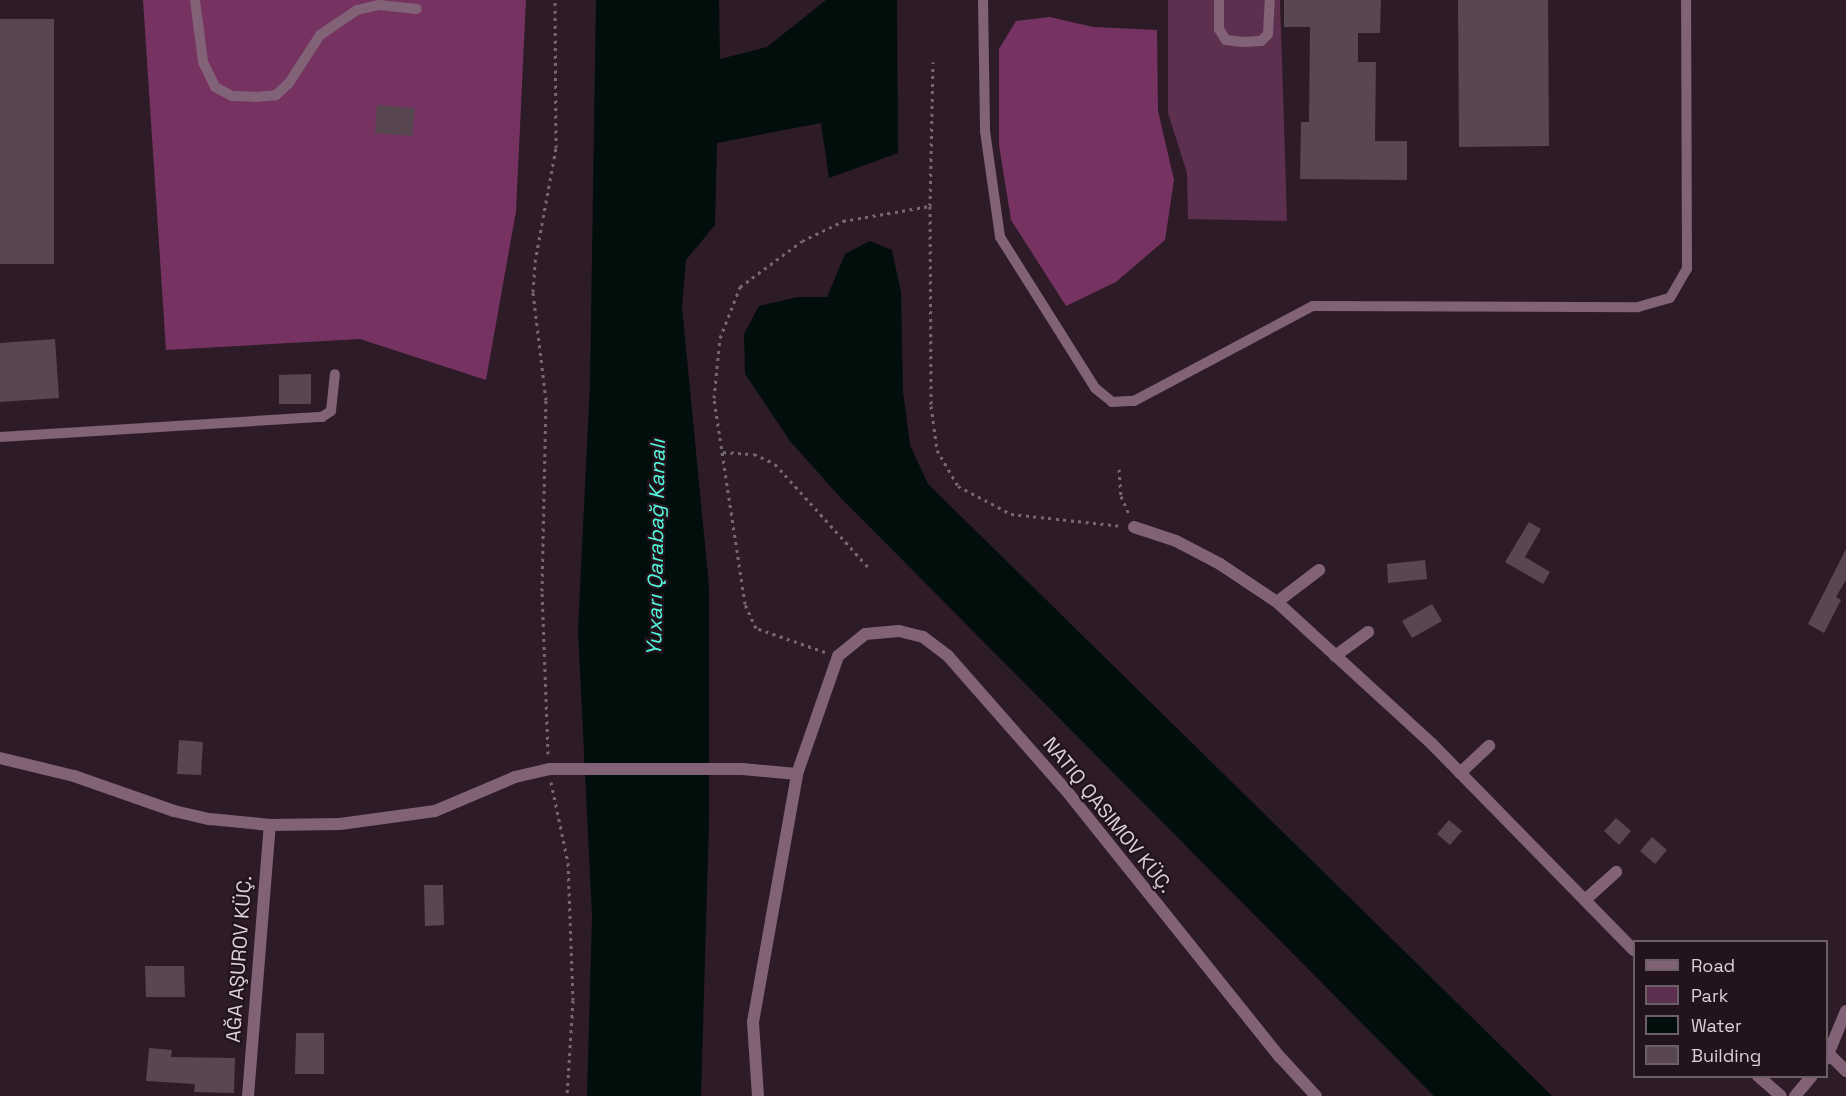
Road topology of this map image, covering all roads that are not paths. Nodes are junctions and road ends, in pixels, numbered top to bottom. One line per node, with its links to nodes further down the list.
1 (195, 0): 6 (lane)
2 (983, 0): 5 (lane)
3 (1219, 0): 4 (lane)
4 (1270, 0)
5 (1686, 0)
6 (417, 9)
7 (335, 374): 8 (lane)
8 (0, 437)
9 (1134, 527): 11 (street)
10 (1319, 570): 11 (street)
11 (1277, 602): 13 (street)
12 (1368, 632): 13 (street)
13 (1335, 656): 16 (street)
14 (1489, 746): 16 (street)
15 (0, 758): 18 (street)
16 (1460, 773): 20 (street)
17 (797, 774): 18 (street); 28 (street); 29 (street)
18 (270, 825): 27 (street, AĞA AŞUROV KÜÇ.)
19 (1616, 872): 20 (street)
20 (1585, 900): 21 (street)
21 (1633, 948)
22 (1846, 1011): 23 (street)
23 (1828, 1057): 24 (street)
24 (1846, 1071)
25 (1759, 1078): 30 (street)
26 (1811, 1078): 31 (street)
27 (248, 1096)
28 (758, 1096)
29 (1316, 1096)
30 (1780, 1096)
31 (1795, 1096)

